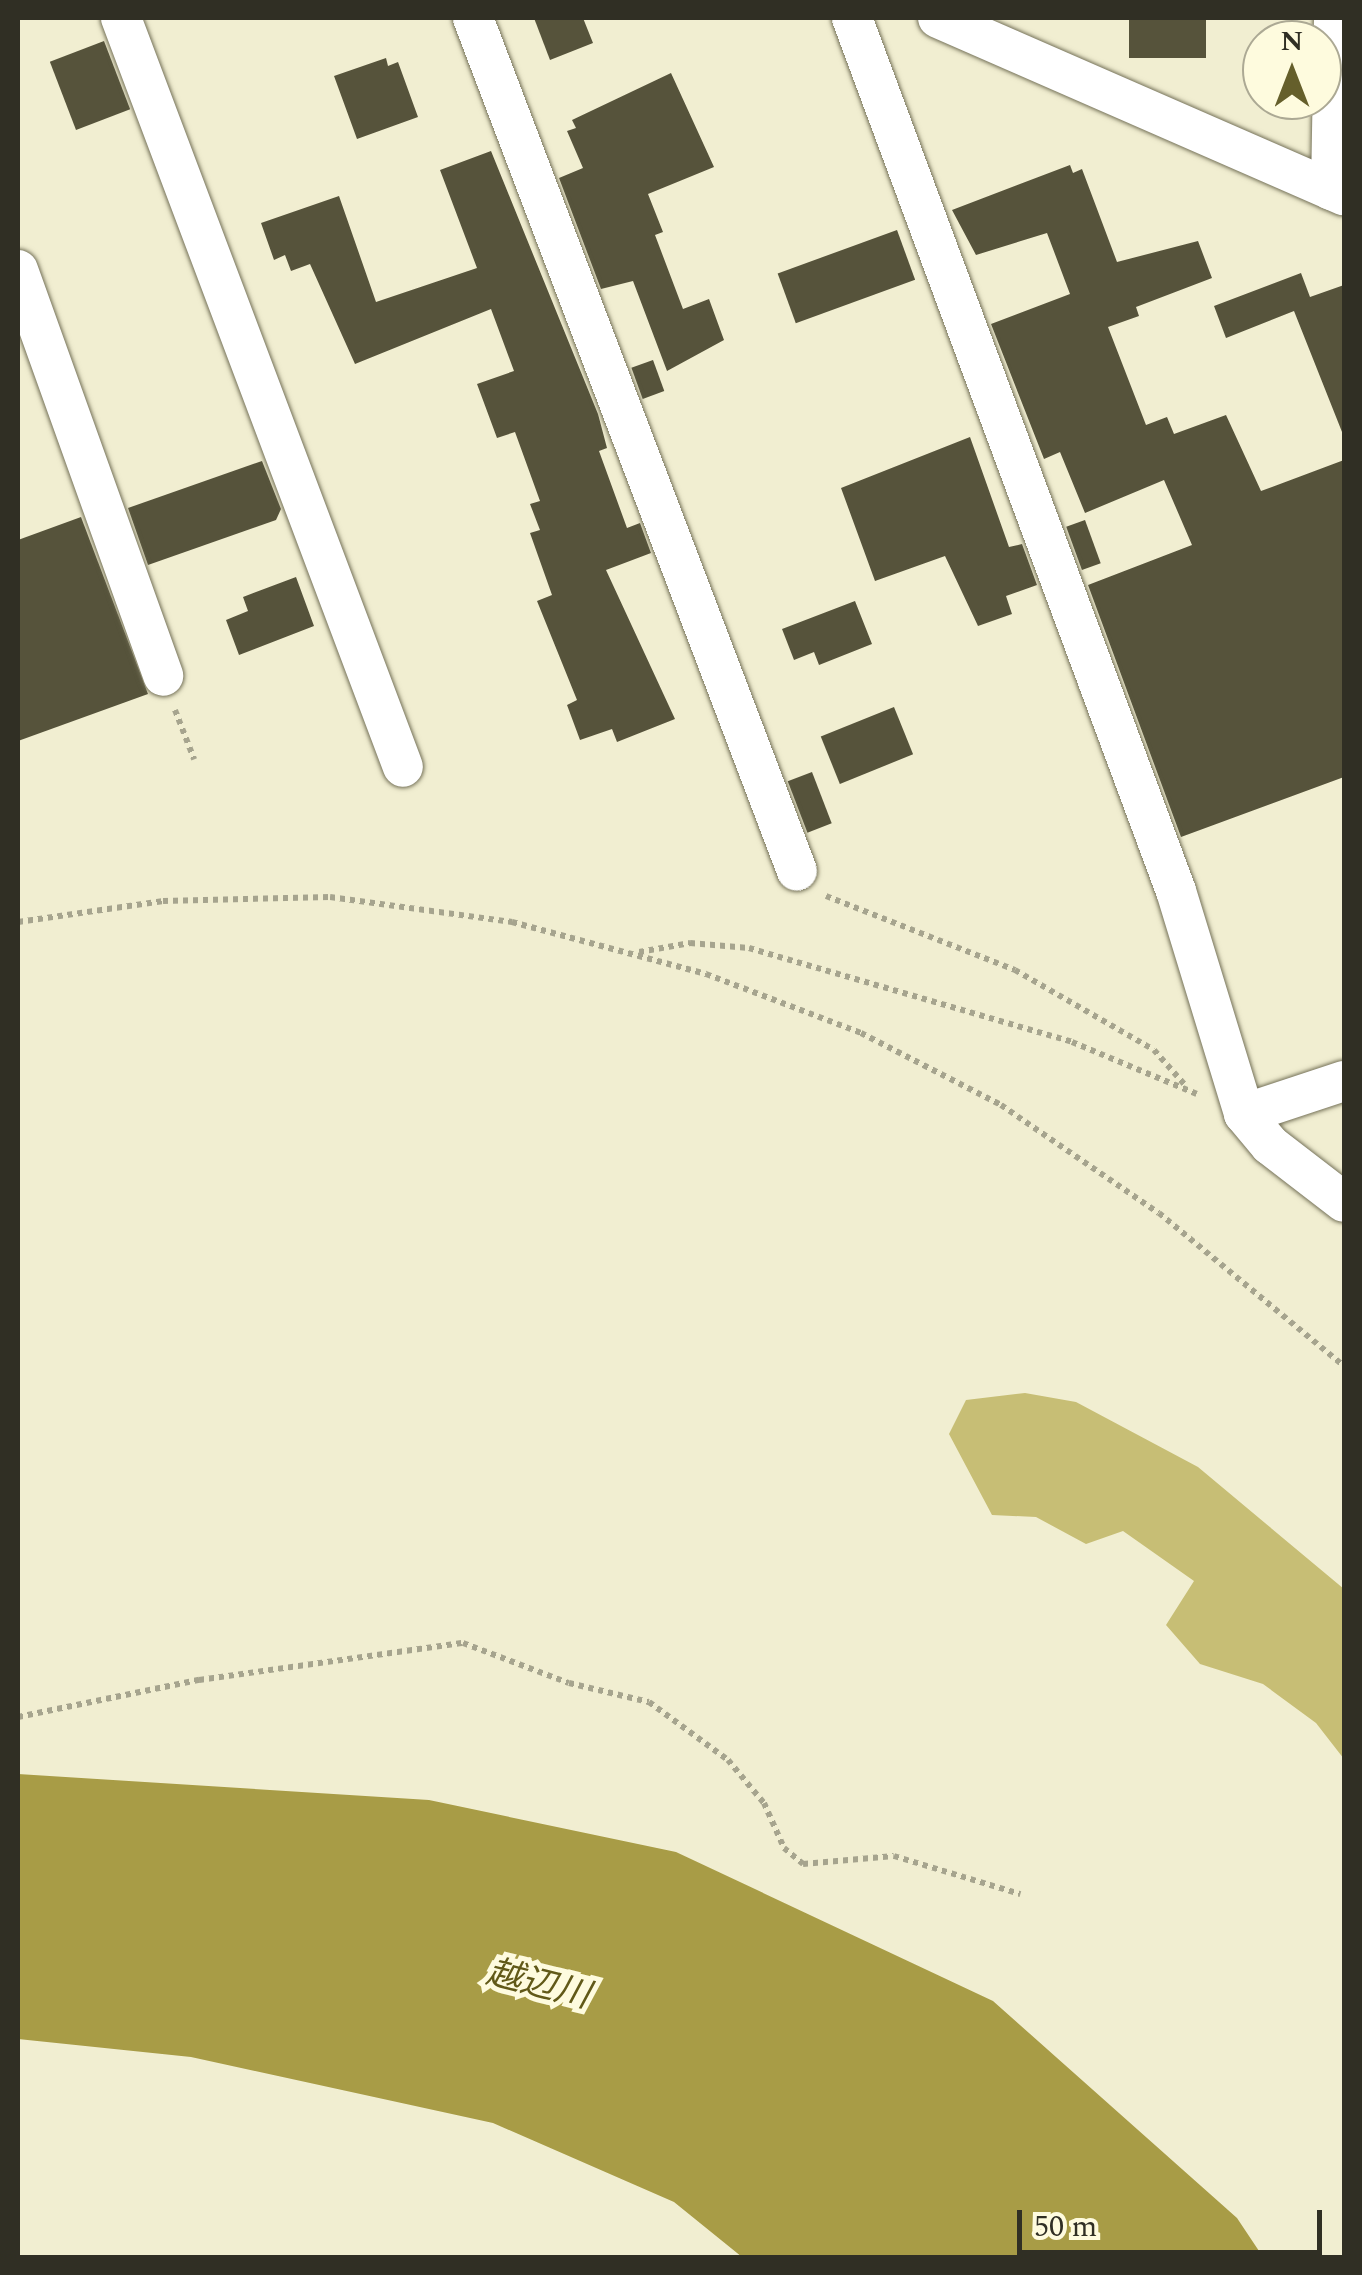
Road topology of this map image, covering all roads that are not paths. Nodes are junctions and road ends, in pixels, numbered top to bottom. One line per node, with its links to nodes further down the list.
1 (121, 18): 9 (street)
2 (473, 18): 10 (street)
3 (852, 18): 12 (street)
4 (938, 18): 6 (street)
5 (1334, 18): 6 (street)
6 (1338, 192)
7 (18, 270): 8 (street)
8 (162, 676)
9 (404, 767)
10 (797, 871)
11 (1344, 1081): 12 (street)
12 (1244, 1114): 13 (street)
13 (1344, 1202)

